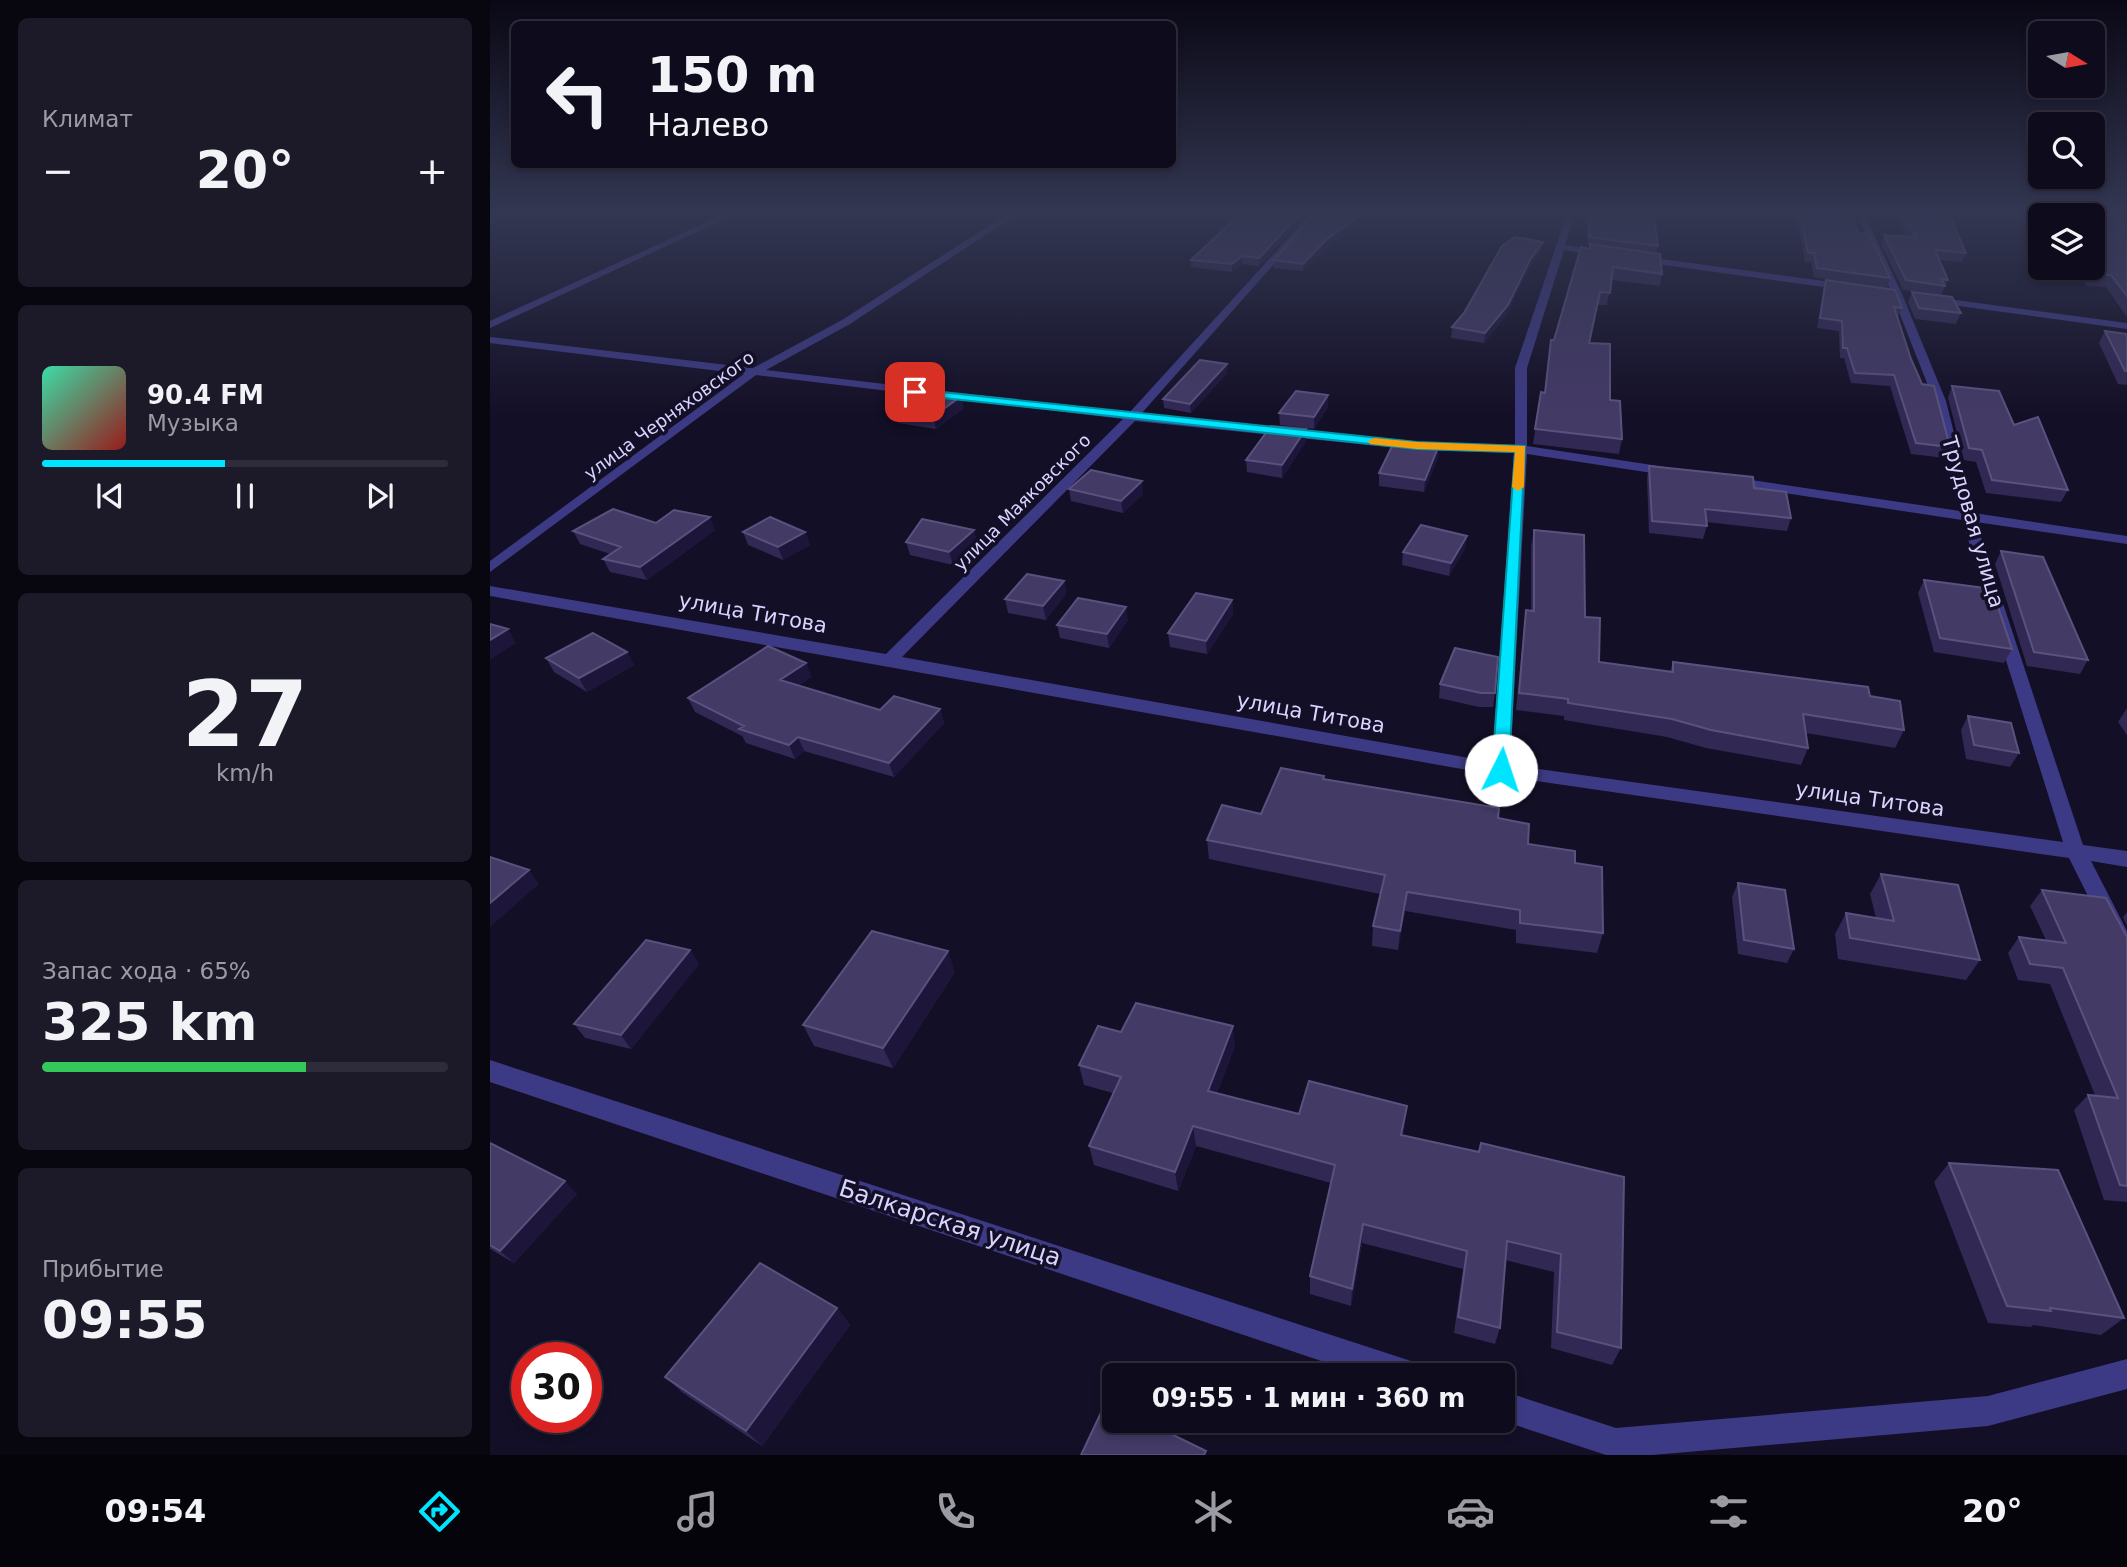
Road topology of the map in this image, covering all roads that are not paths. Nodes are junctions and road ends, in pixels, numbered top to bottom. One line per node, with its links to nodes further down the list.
1 (590, 279): 11 (street)
2 (914, 279): 14 (street, улица Черняховского)
3 (1253, 279): 15 (street, улица Маяковского)
4 (1551, 279): 16 (street)
5 (1784, 279): 7 (street)
6 (1885, 279): 8 (street, Трудовая улица)
7 (1858, 289)
8 (1890, 293): 9 (street); 19 (street, Трудовая улица)
9 (1914, 297)
10 (1928, 299): 12 (street)
11 (490, 325)
12 (2127, 326)
13 (490, 340): 14 (street)
14 (752, 373): 15 (street); 21 (street, улица Черняховского)
15 (1132, 416): 16 (street); 23 (street, улица Маяковского)
16 (1521, 449): 17 (street); 24 (street)
17 (1683, 473)
18 (1724, 480): 19 (street)
19 (1968, 517): 20 (street); 25 (street, Трудовая улица)
20 (2127, 540)
21 (490, 568)
22 (490, 591): 23 (street, улица Титова)
23 (890, 660): 24 (street, улица Титова)
24 (1501, 770): 25 (street, улица Титова)
25 (2075, 850): 26 (street, улица Титова); 27 (street, Трудовая улица)
26 (2127, 859)
27 (2127, 952)
28 (490, 1071): 29 (street, Балкарская улица)
29 (1372, 1363)
30 (2127, 1374): 32 (street)
31 (1515, 1411): 32 (street)
32 (1617, 1449)

